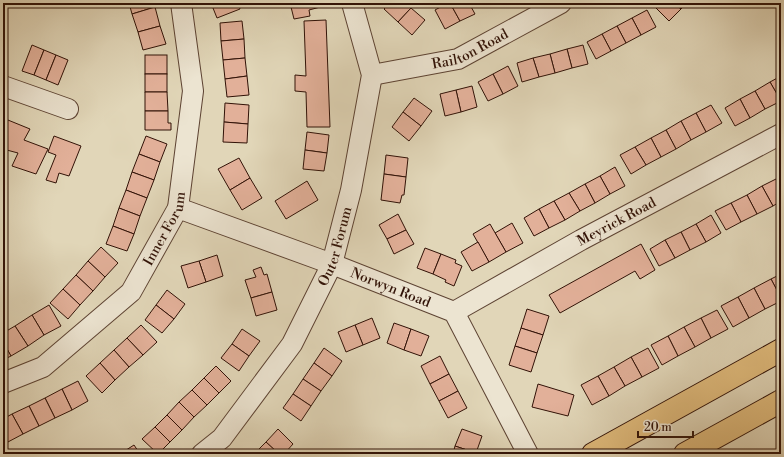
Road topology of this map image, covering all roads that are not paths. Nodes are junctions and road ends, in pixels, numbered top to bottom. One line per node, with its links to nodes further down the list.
1 (181, 3): 8 (street, Inner Forum)
2 (352, 3): 4 (street, Outer Forum)
3 (561, 3): 4 (street, Railton Road)
4 (372, 75): 9 (street, Outer Forum)
5 (3, 86): 6 (street)
6 (68, 109)
7 (781, 134): 10 (street, Meyrick Road)
8 (178, 208): 9 (street, Norwyn Road); 12 (street, Inner Forum)
9 (332, 264): 10 (street, Norwyn Road); 14 (street, Outer Forum)
10 (454, 312): 15 (street)
11 (781, 350): 16 (main road)
12 (3, 383)
13 (781, 401): 17 (main road)
14 (202, 454)
15 (528, 454)
16 (593, 454)
17 (685, 454)

